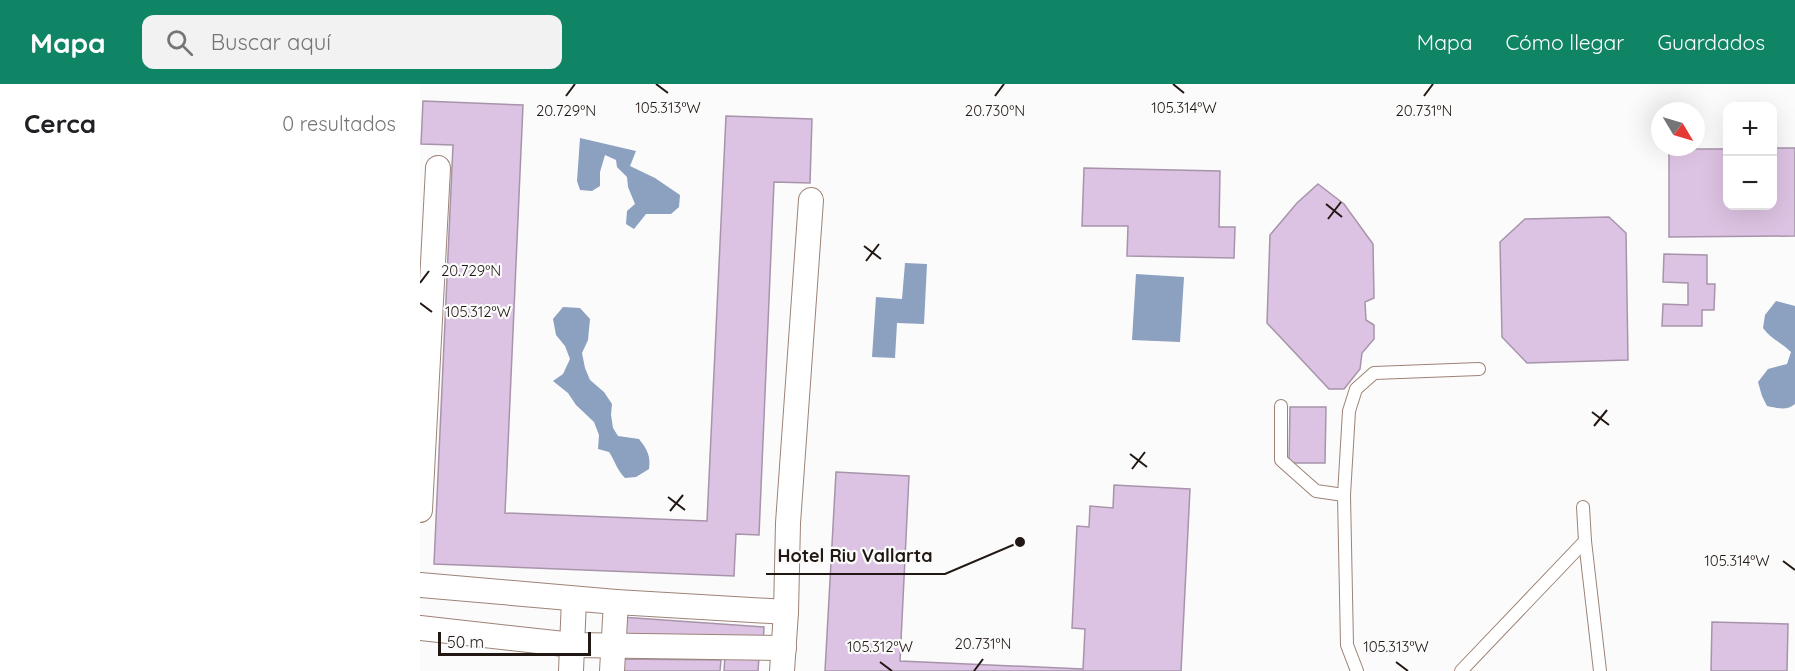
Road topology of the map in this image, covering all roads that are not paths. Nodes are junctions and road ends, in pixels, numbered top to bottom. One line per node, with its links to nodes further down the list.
1 (438, 168): 7 (street)
2 (811, 200): 12 (street)
3 (1479, 369): 5 (lane)
4 (1281, 406): 5 (lane)
5 (1344, 495): 19 (lane)
6 (1583, 507): 8 (lane)
7 (420, 510)
8 (1585, 541): 20 (lane); 21 (lane)
9 (420, 585): 10 (street)
10 (574, 598): 11 (street); 14 (street)
11 (616, 602): 12 (street); 15 (street)
12 (786, 612): 16 (street)
13 (420, 628): 14 (street)
14 (573, 645): 15 (street); 17 (street)
15 (614, 646): 16 (street); 18 (street)
16 (783, 659)
17 (571, 671)
18 (612, 671)
19 (1357, 671)
20 (1461, 671)
21 (1600, 671)

